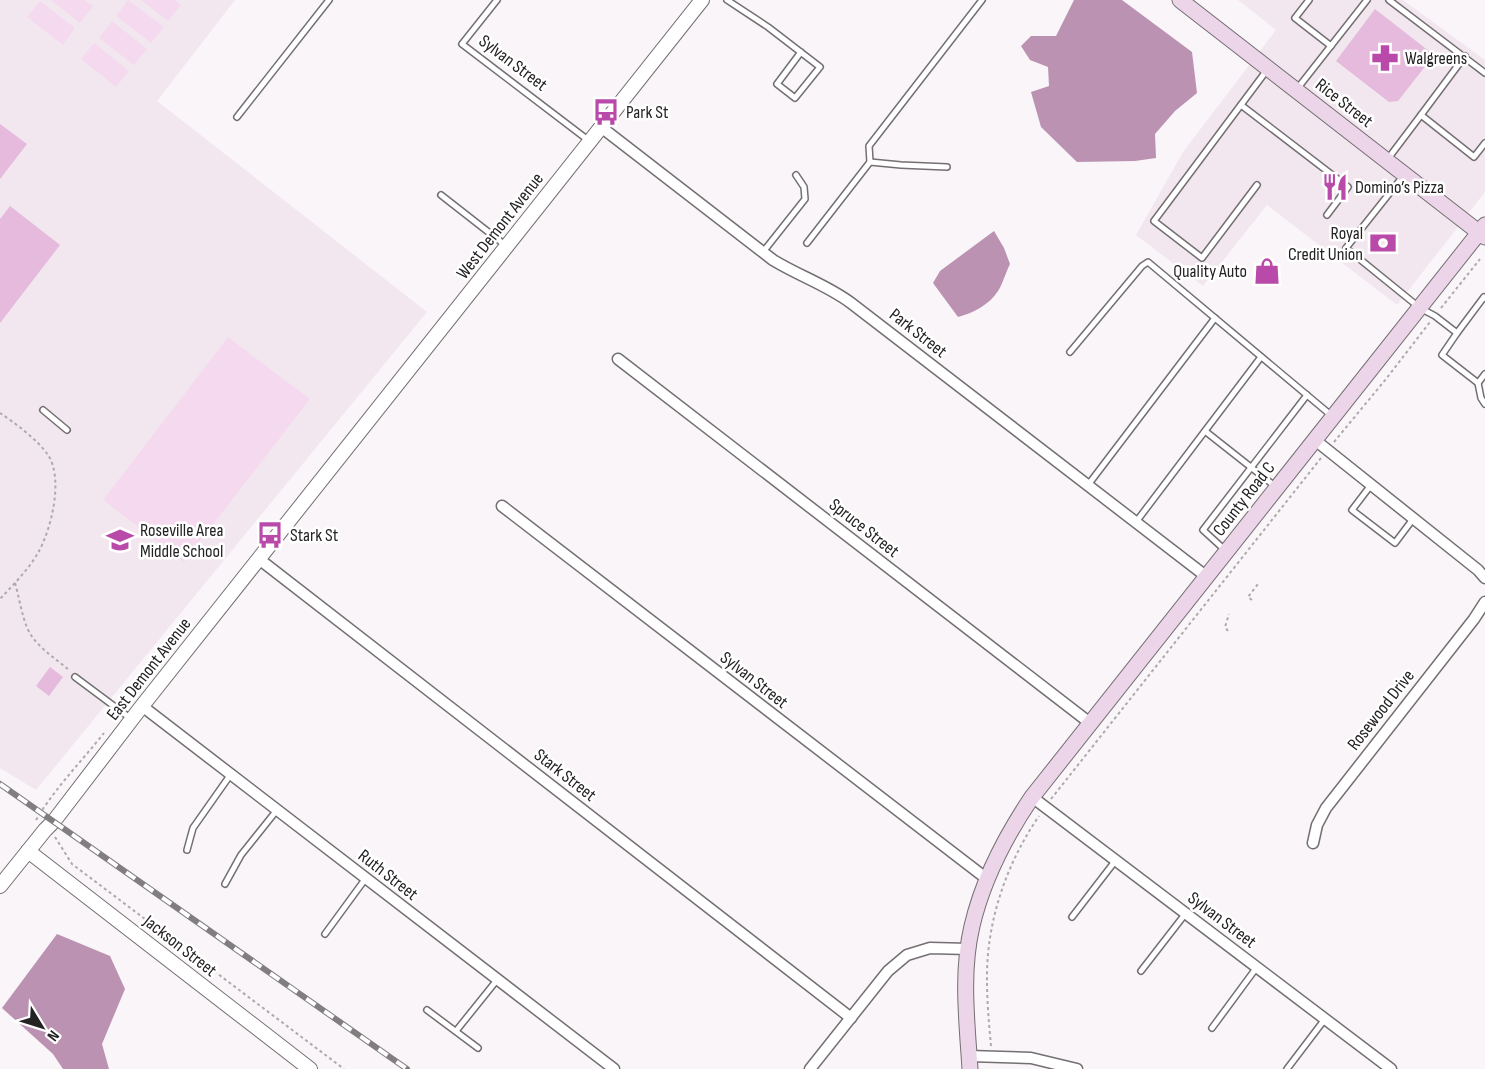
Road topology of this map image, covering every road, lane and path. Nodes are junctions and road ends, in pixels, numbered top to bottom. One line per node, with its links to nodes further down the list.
1 (329, 0): 18 (lane)
2 (497, 0): 20 (lane, Sylvan Street)
3 (702, 0): 19 (street, West Demont Avenue)
4 (727, 0): 11 (lane)
5 (982, 0): 23 (lane)
6 (1309, 0): 10 (lane)
7 (1367, 0): 10 (lane)
8 (1389, 0): 12 (lane)
9 (1185, 1): 13 (main road, Rice Street)
10 (1331, 46): 15 (lane)
11 (801, 52): 11 (lane)
12 (1465, 56): 14 (lane); 17 (lane)
13 (1268, 69): 15 (main road, Rice Street); 16 (lane)
14 (1485, 73)
15 (1296, 90): 22 (main road, Rice Street)
16 (1241, 105): 27 (lane); 29 (lane)
17 (1421, 115): 21 (lane); 22 (lane)
18 (237, 117)
19 (601, 127): 20 (street, West Demont Avenue); 33 (street, Park Street)
20 (590, 141): 32 (street, West Demont Avenue)
21 (1485, 143)
22 (1387, 161): 26 (main road, Rice Street)
23 (870, 162): 24 (lane); 31 (lane)
24 (947, 166)
25 (796, 175): 33 (lane)
26 (1405, 175): 30 (main road, Rice Street); 36 (lane)
27 (1257, 185)
28 (441, 195): 32 (lane)
29 (1327, 215)
30 (1483, 232): 36 (main road, County Road C)
31 (807, 243)
32 (507, 246): 56 (street, West Demont Avenue)
33 (763, 252): 57 (street, Park Street)
34 (1480, 259): 37 (path)
35 (1485, 298): 39 (lane)
36 (1420, 308): 37 (lane); 49 (main road, County Road C)
37 (1435, 316): 39 (lane); 52 (path)
38 (1215, 318): 40 (lane); 41 (lane); 57 (lane)
39 (1457, 333): 44 (lane)
40 (1070, 352)
41 (1261, 357): 45 (lane); 51 (lane)
42 (618, 359): 77 (street, Spruce Street)
43 (1485, 374): 44 (lane)
44 (1478, 383): 46 (lane)
45 (1307, 395): 49 (lane); 55 (lane)
46 (1485, 404)
47 (43, 410): 50 (lane)
48 (0, 412): 67 (path)
49 (1333, 417): 53 (main road, County Road C)
50 (67, 430)
51 (1205, 431): 55 (lane); 62 (lane)
52 (1336, 439)
53 (1315, 441): 58 (street); 59 (main road, County Road C)
54 (1319, 461): 80 (path)
55 (1251, 468): 59 (lane); 63 (lane)
56 (326, 474): 64 (street, East Demont Avenue)
57 (1088, 485): 62 (street, Park Street)
58 (1371, 485): 61 (street); 61 (lane)
59 (1278, 488): 63 (main road, County Road C)
60 (502, 506): 91 (street, Sylvan Street)
61 (1413, 519): 66 (street)
62 (1137, 522): 65 (street, Park Street)
63 (1227, 552): 65 (main road, County Road C)
64 (259, 559): 75 (street, East Demont Avenue); 101 (street, Stark Street)
65 (1207, 577): 77 (main road, County Road C)
66 (1485, 578)
67 (15, 583): 69 (path); 74 (path)
68 (1258, 584): 70 (path)
69 (0, 599)
70 (1252, 600)
71 (1485, 602): 85 (street, Rosewood Drive)
72 (1228, 614): 73 (path)
73 (1228, 631)
74 (75, 677): 76 (lane)
75 (142, 706): 76 (street, East Demont Avenue); 79 (street, Ruth Street)
76 (132, 719): 84 (street, East Demont Avenue)
77 (1090, 723): 81 (main road, County Road C)
78 (107, 729): 84 (path)
79 (231, 774): 82 (street, Ruth Street); 86 (lane)
80 (1053, 796)
81 (1032, 797): 88 (street, Sylvan Street); 91 (main road, County Road C)
82 (277, 810): 90 (street, Ruth Street); 92 (lane)
83 (1036, 819): 105 (path)
84 (45, 830): 87 (street, East Demont Avenue); 109 (path)
85 (1313, 843)
86 (187, 850)
87 (28, 851): 89 (street, East Demont Avenue); 108 (street, Jackson Street)
88 (1116, 860): 93 (street, Sylvan Street); 94 (lane)
89 (3, 877)
90 (366, 878): 95 (lane); 99 (street, Ruth Street)
91 (987, 879): 96 (main road, County Road C)
92 (225, 884)
93 (1186, 913): 97 (street, Sylvan Street); 98 (lane)
94 (1071, 917)
95 (325, 934)
96 (969, 949): 101 (street); 107 (main road, County Road C)
97 (1257, 967): 102 (street, Sylvan Street); 103 (lane)
98 (1141, 971)
99 (497, 980): 104 (lane); 110 (street, Ruth Street)
100 (428, 1010): 104 (lane)
101 (851, 1018): 111 (street)
102 (1325, 1019): 113 (lane); 114 (street, Sylvan Street)
103 (1212, 1028)
104 (456, 1031): 106 (lane)
105 (991, 1047)
106 (478, 1048)
107 (970, 1063): 112 (street)
108 (310, 1069)
109 (344, 1069)
110 (614, 1069)
111 (810, 1069)
112 (1077, 1069)
113 (1287, 1069)
114 (1391, 1069)

